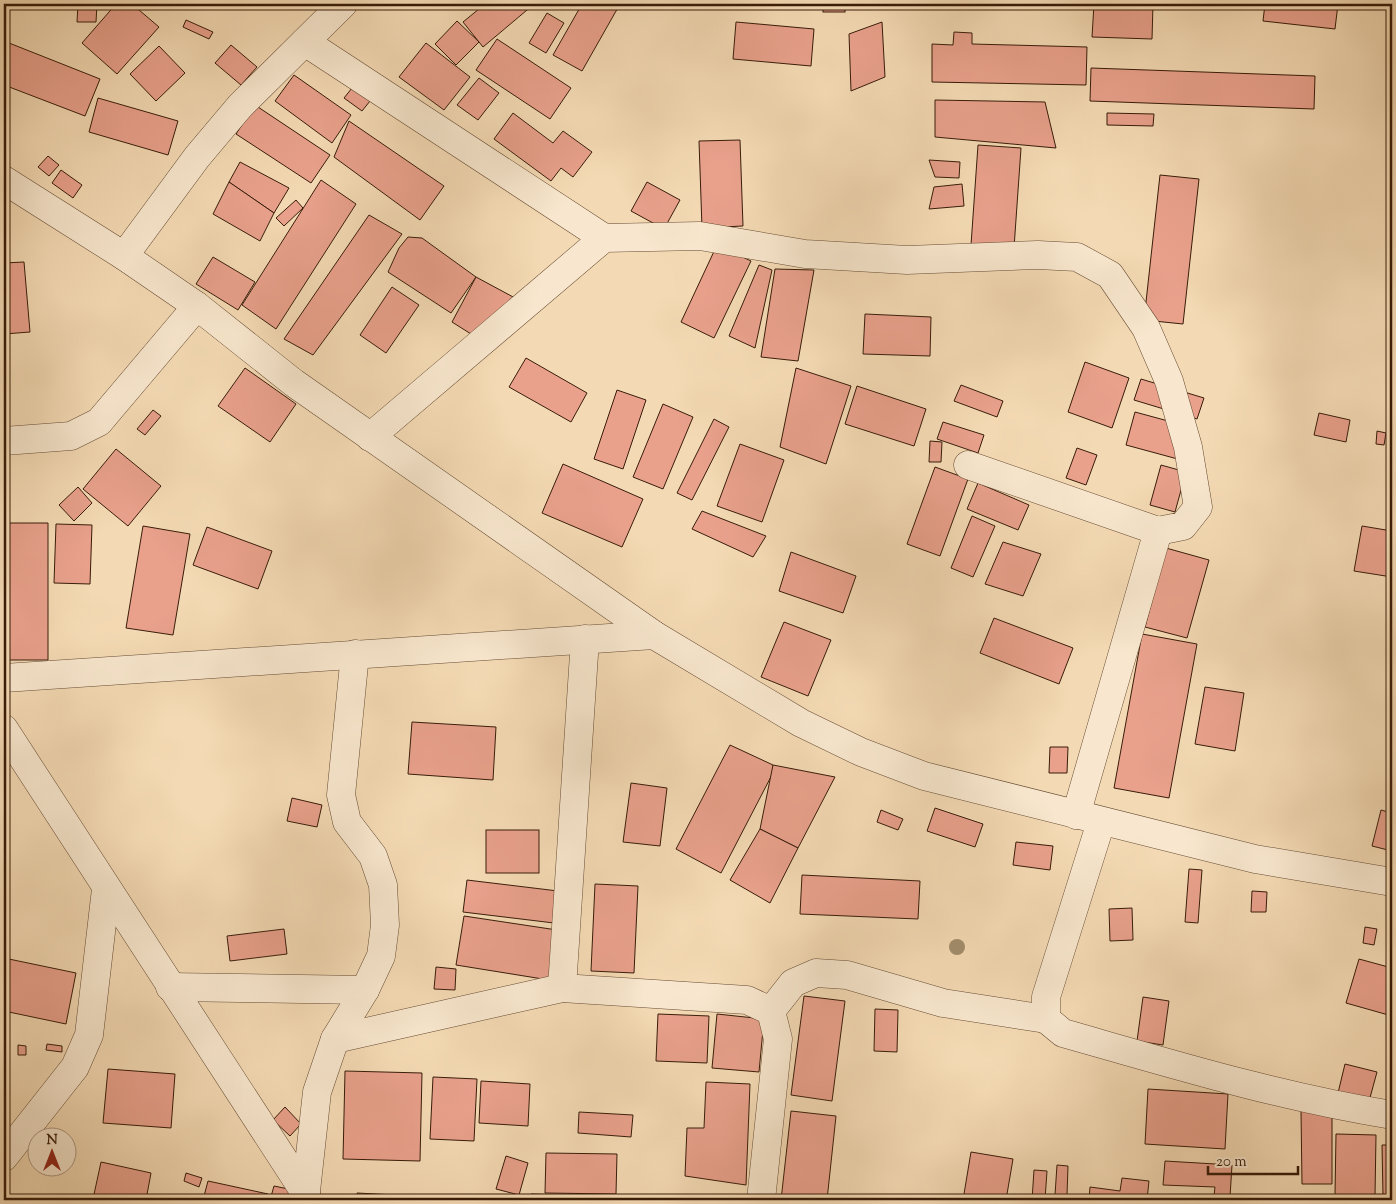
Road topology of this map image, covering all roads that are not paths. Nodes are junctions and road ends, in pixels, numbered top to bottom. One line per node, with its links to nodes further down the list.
1 (343, 4): 2 (street)
2 (306, 42): 4 (street); 5 (street)
3 (4, 180): 5 (street)
4 (604, 238): 7 (street); 10 (street)
5 (124, 256): 6 (street)
6 (197, 306): 7 (street); 8 (street)
7 (370, 437): 11 (street)
8 (4, 441)
9 (968, 465): 10 (street)
10 (1158, 531): 16 (street)
11 (654, 635): 12 (street); 16 (street)
12 (585, 640): 13 (street); 20 (street)
13 (355, 654): 14 (street); 21 (street)
14 (4, 678)
15 (4, 729): 18 (street)
16 (1089, 818): 17 (street); 23 (street)
17 (1392, 882)
18 (106, 889): 19 (street); 26 (street)
19 (170, 987): 21 (street); 27 (street)
20 (562, 988): 22 (street); 24 (street)
21 (365, 990): 24 (street)
22 (771, 1012): 23 (street); 28 (street)
23 (1046, 1020): 25 (street)
24 (335, 1039): 27 (street)
25 (1392, 1115)
26 (4, 1157)
27 (306, 1197)
28 (760, 1200)

